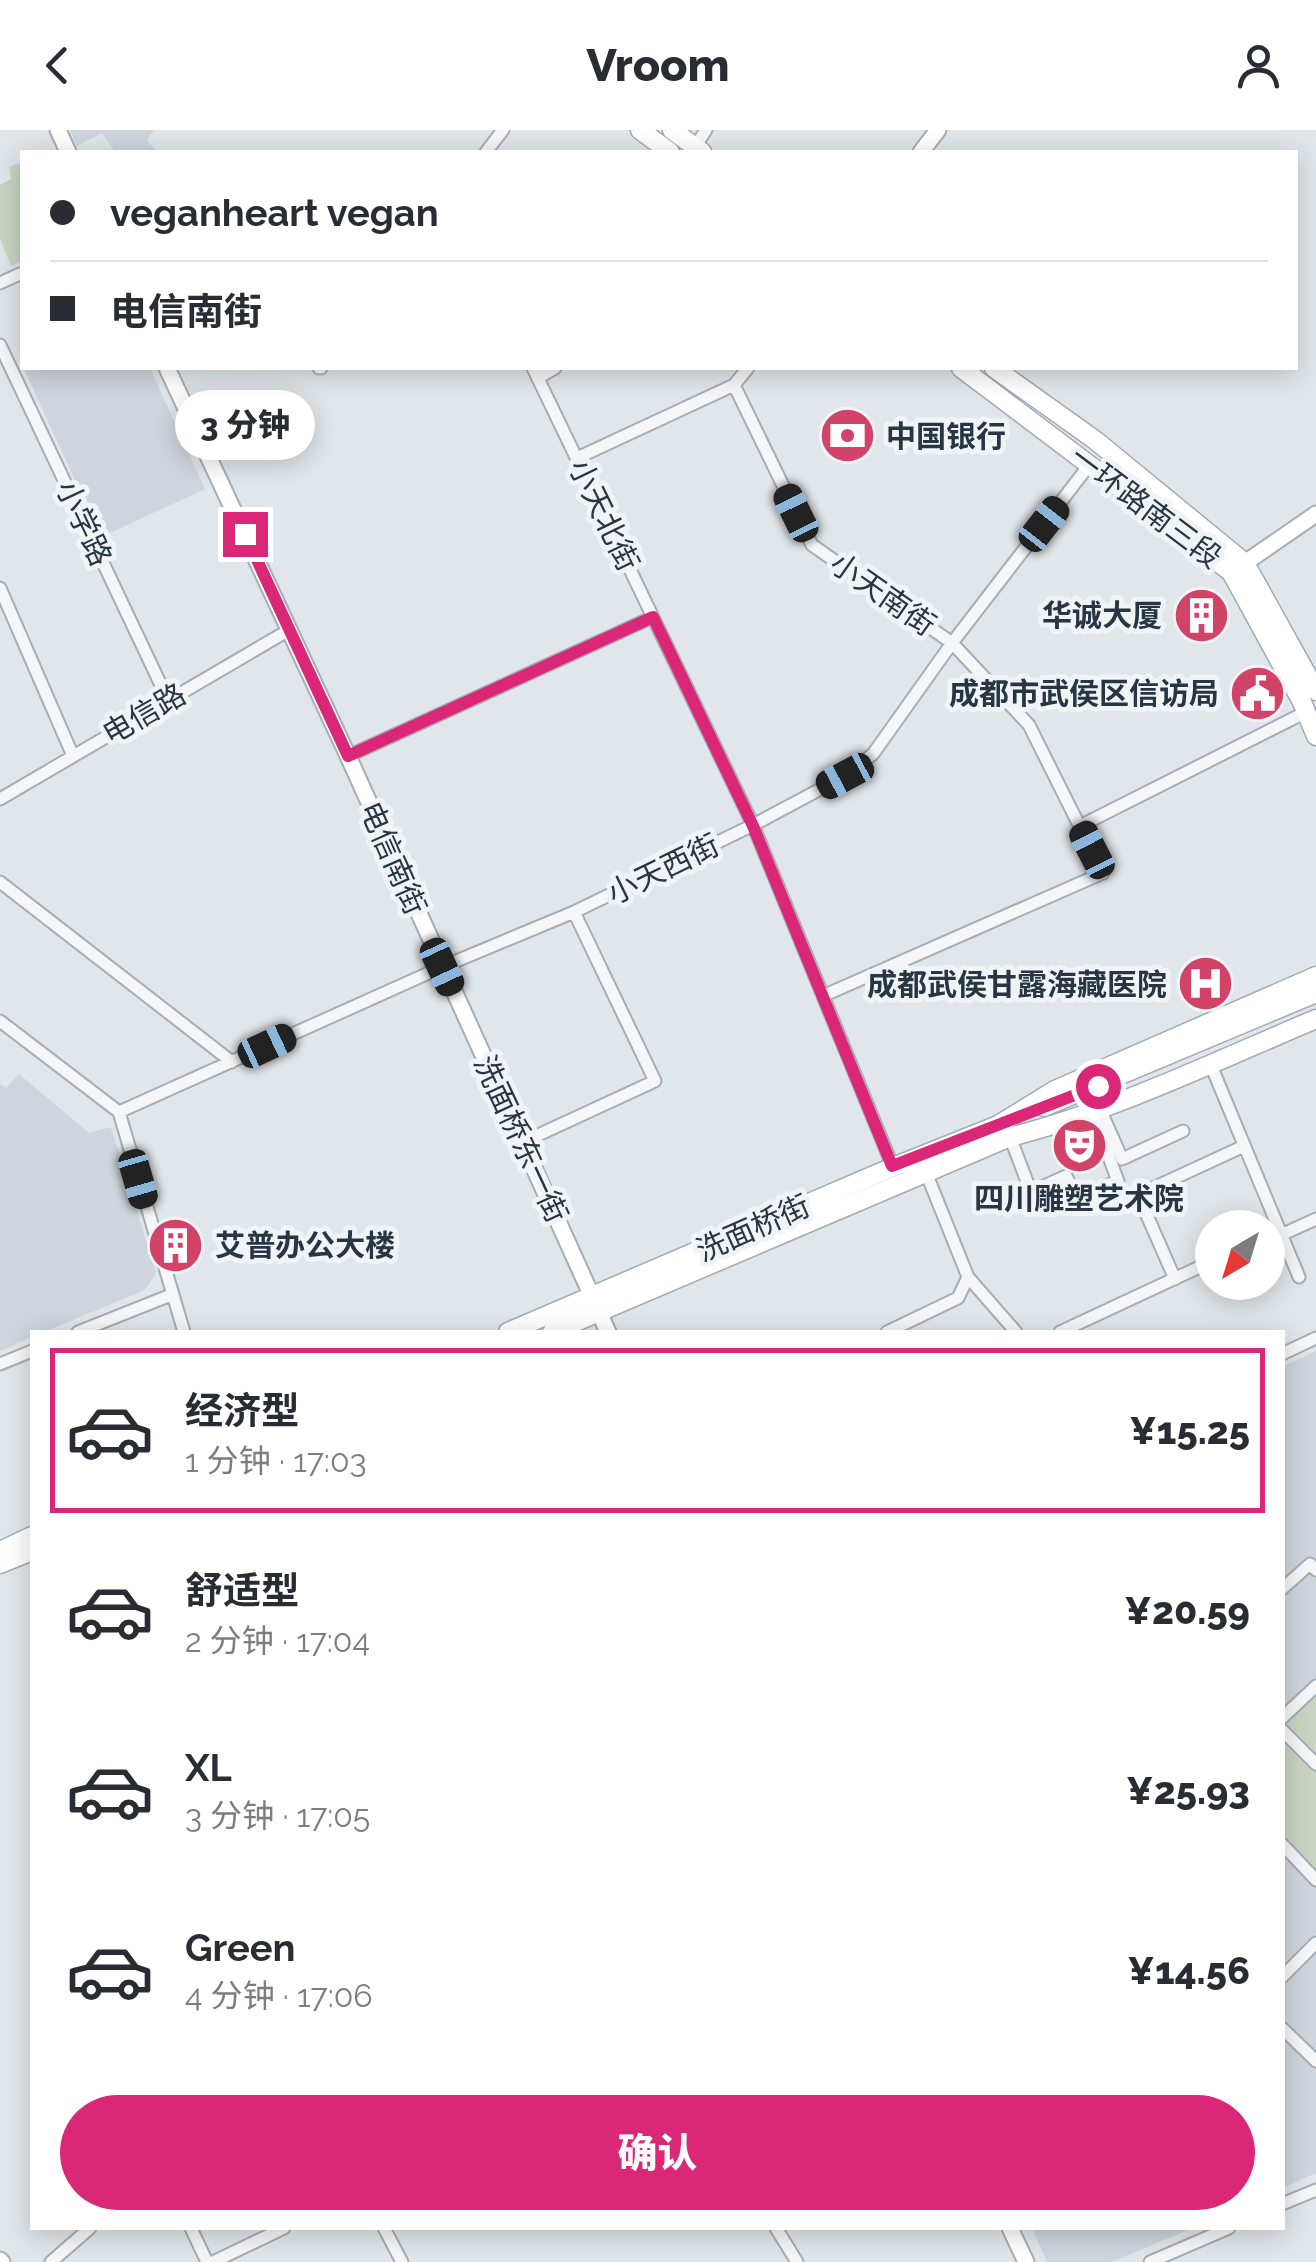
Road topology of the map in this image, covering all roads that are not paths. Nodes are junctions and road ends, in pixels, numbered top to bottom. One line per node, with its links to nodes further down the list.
1 (503, 130): 6 (street)
2 (640, 130): 7 (main road)
3 (672, 130): 8 (main road)
4 (706, 130): 8 (street)
5 (938, 130): 9 (street)
6 (488, 150)
7 (667, 150)
8 (698, 150)
9 (923, 150)
10 (0, 345): 26 (street, 小学路)
11 (168, 370): 23 (street, 电信南街)
12 (746, 370): 16 (street)
13 (964, 370): 18 (main road, 一环路南三段)
14 (997, 370): 20 (main road, 一环路南三段)
15 (536, 373): 17 (street, 小天北街)
16 (734, 384): 17 (street); 24 (street, 小天南街)
17 (577, 458): 22 (street, 小天北街)
18 (1090, 464): 20 (main road, 一环路南三段); 24 (street, 小天西街)
19 (1316, 514): 20 (street)
20 (1238, 568): 25 (main road, 一环路南三段); 28 (main road, 一环路南三段)
21 (0, 588): 29 (street)
22 (653, 617): 30 (street); 32 (street, 小天北街)
23 (289, 630): 26 (street, 电信路); 30 (street, 电信南街)
24 (952, 643): 32 (street, 小天西街); 33 (street, 小天南街)
25 (1316, 691)
26 (168, 700): 29 (street, 电信路)
27 (1304, 713): 33 (street)
28 (1316, 736)
29 (73, 756): 31 (street, 电信路)
30 (348, 756): 36 (street, 电信南街)
31 (0, 799)
32 (753, 826): 35 (street, 小天西街); 39 (street, 小天北街)
33 (1080, 826): 39 (street, 小天南街)
34 (0, 882): 43 (street)
35 (574, 912): 36 (street, 小天西街); 49 (street)
36 (442, 967): 43 (street, 小天西街); 49 (street, 洗面桥东一街)
37 (1316, 976): 47 (main road, 洗面桥街)
38 (1316, 993): 45 (main road)
39 (825, 995): 51 (street, 小天北街)
40 (1316, 1006): 45 (main road)
41 (1316, 1019): 44 (main road, 洗面桥街)
42 (0, 1021): 46 (street)
43 (232, 1062): 46 (street, 小天西街)
44 (1210, 1063): 45 (main road, 洗面桥街); 50 (street)
45 (1098, 1101): 47 (main road, 洗面桥街); 47 (street); 48 (street)
46 (119, 1112): 61 (street)
47 (1004, 1131): 51 (main road, 洗面桥街); 52 (main road, 洗面桥街)
48 (1182, 1131)
49 (523, 1142): 62 (street, 洗面桥东一街)
50 (1244, 1146): 53 (street); 60 (street)
51 (892, 1166): 62 (main road, 洗面桥街)
52 (927, 1174): 59 (street); 62 (main road, 洗面桥街)
53 (1271, 1210)
54 (1316, 1219): 55 (street)
55 (1285, 1234)
56 (1285, 1243): 58 (street)
57 (1195, 1269): 60 (street)
58 (1298, 1276)
59 (968, 1277): 68 (street); 69 (street)
60 (1174, 1279): 70 (street)
61 (171, 1295): 63 (street); 64 (street)
62 (596, 1305): 65 (main road, 洗面桥街); 66 (main road, 洗面桥街); 67 (street, 洗面桥东一街)
63 (83, 1330)
64 (183, 1330)
65 (515, 1330)
66 (555, 1330)
67 (607, 1330)
68 (891, 1330)
69 (1014, 1330)
70 (1064, 1330)
71 (1316, 1338): 73 (street)
72 (30, 1352): 74 (street)
73 (1285, 1353)
74 (0, 1364)
75 (30, 1538): 76 (main road)
76 (9, 1555)
77 (1316, 1570): 78 (street)
78 (1285, 1586)
79 (1316, 1686): 80 (street)
80 (1285, 1715)
81 (1285, 1733): 82 (street)
82 (1316, 1764)
83 (1285, 1847): 84 (street)
84 (1316, 1880)
85 (1316, 1943): 86 (street)
86 (1285, 1974)
87 (1285, 2031): 88 (street)
88 (1316, 2061)
89 (1316, 2190): 90 (street)
90 (1285, 2203)
91 (88, 2230): 98 (street)
92 (192, 2230): 99 (street)
93 (280, 2230): 99 (street)
94 (385, 2230): 100 (street)
95 (777, 2230): 101 (street)
96 (1011, 2230): 102 (street)
97 (1224, 2230): 103 (street)
98 (52, 2262)
99 (210, 2262)
100 (402, 2262)
101 (796, 2262)
102 (1026, 2262)
103 (1150, 2262)

